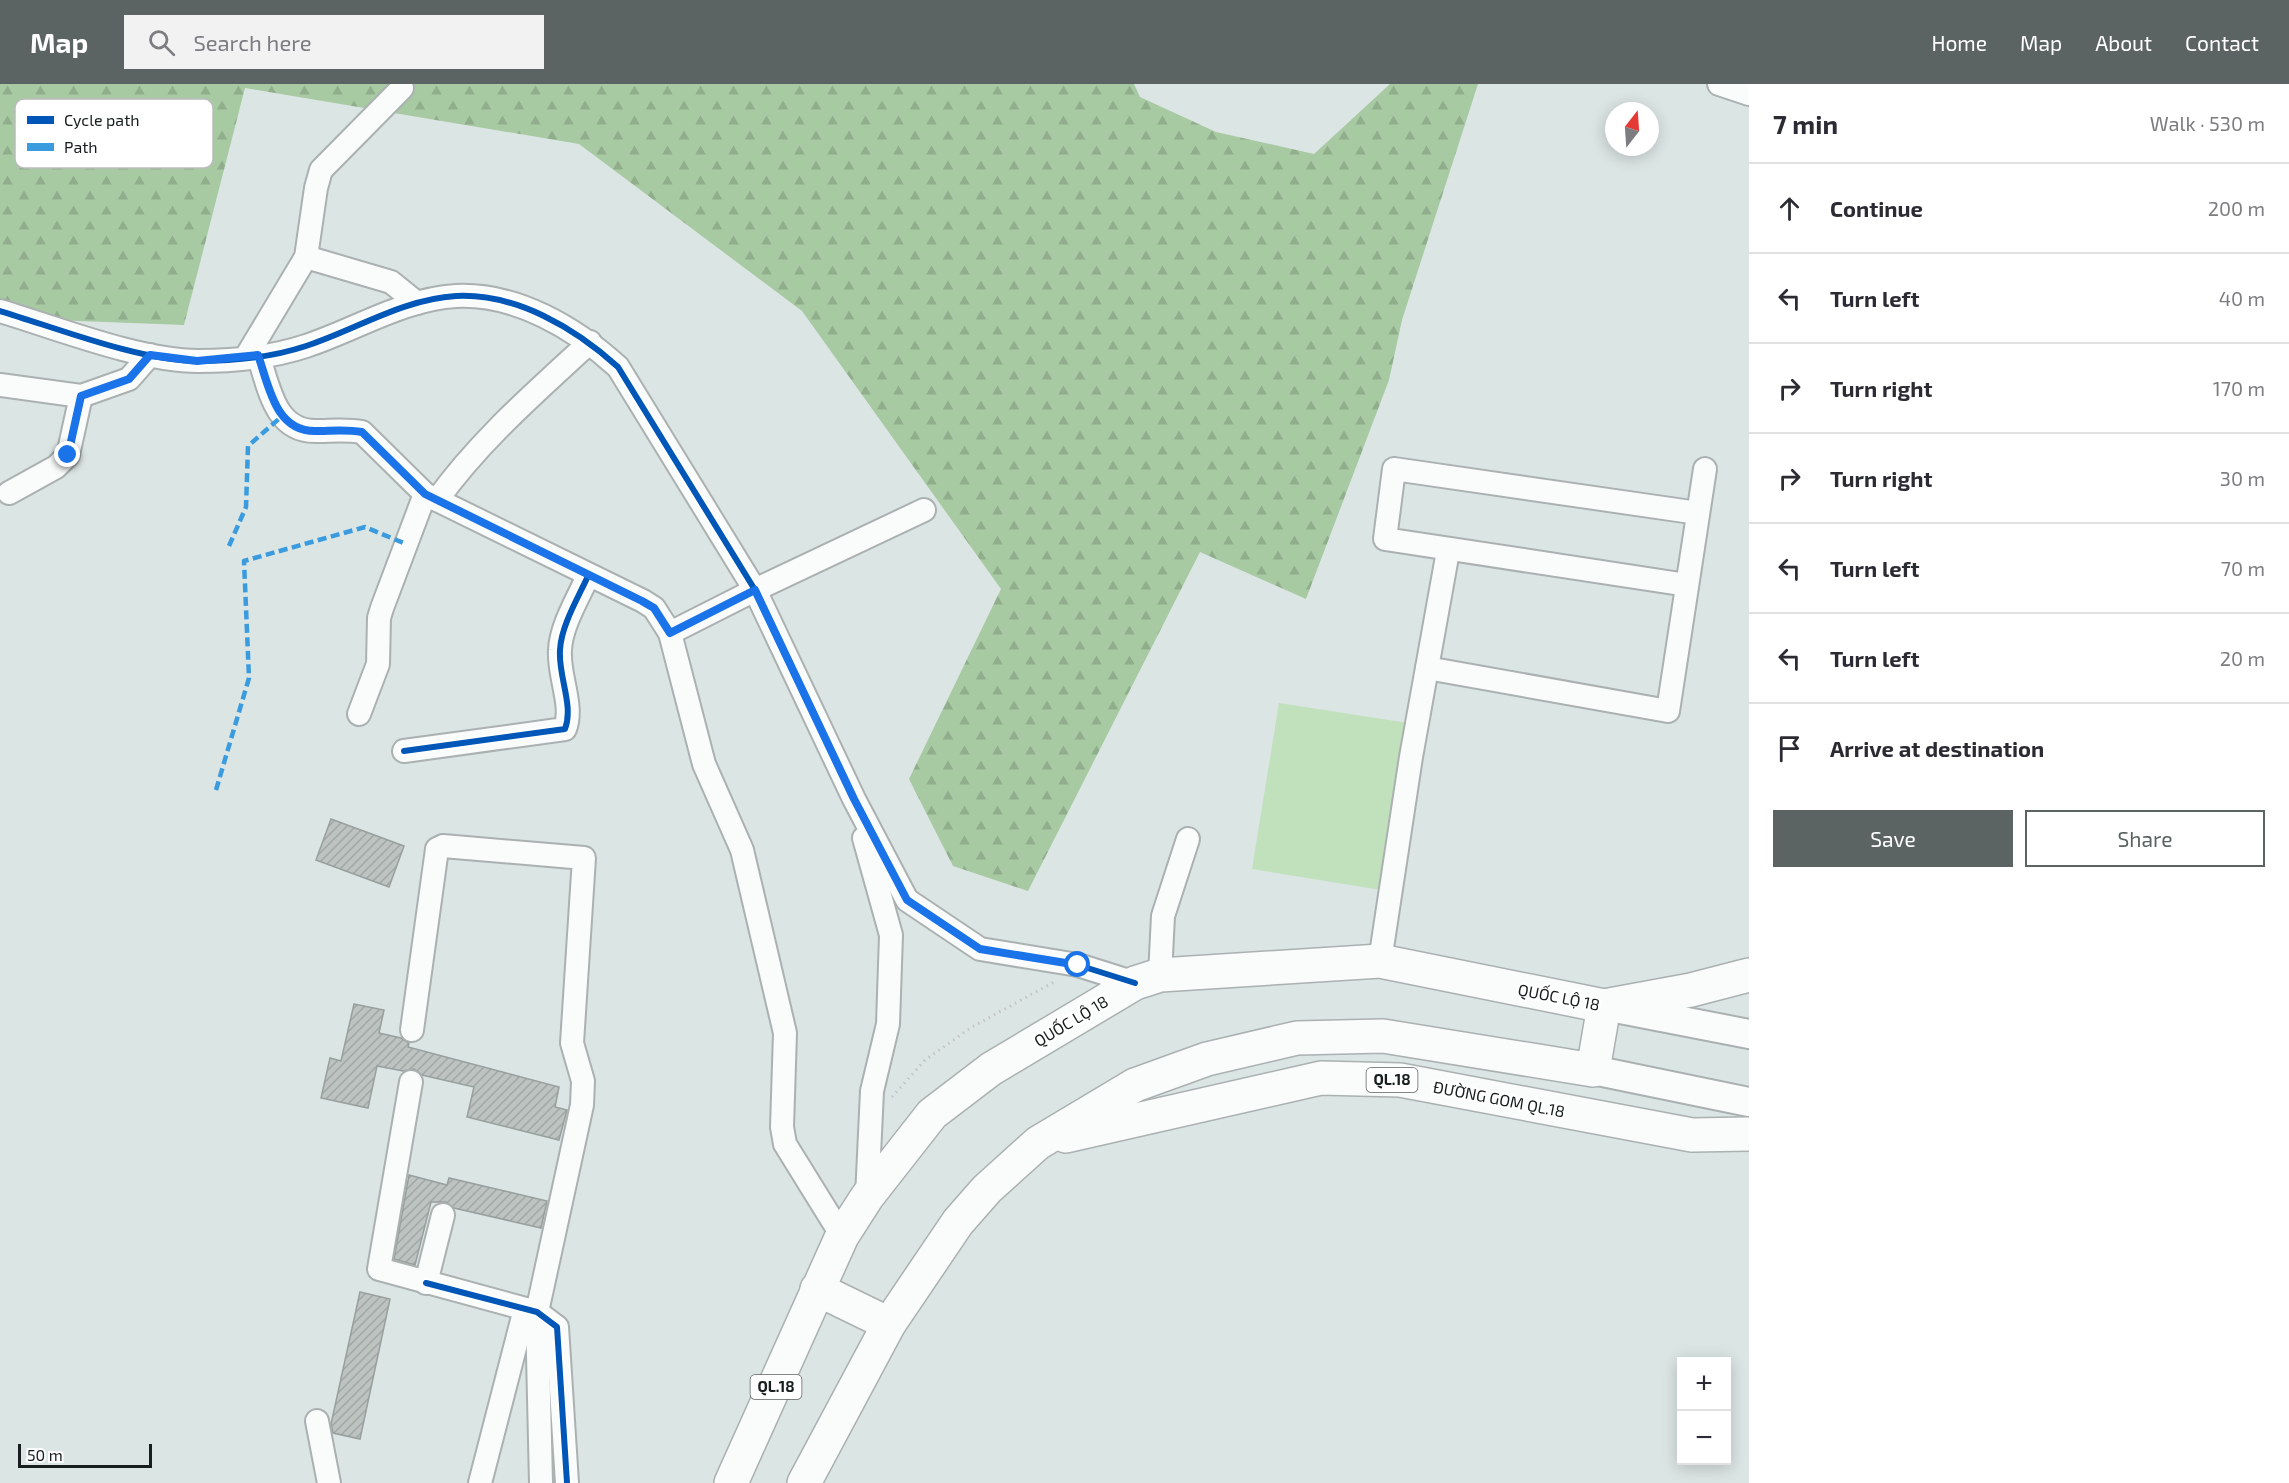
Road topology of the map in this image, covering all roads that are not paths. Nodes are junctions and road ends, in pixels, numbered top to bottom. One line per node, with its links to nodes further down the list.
1 (1719, 84): 3 (street)
2 (402, 88): 4 (street)
3 (1749, 94)
4 (306, 257): 5 (street); 9 (street)
5 (417, 303): 7 (street); 9 (street)
6 (0, 311): 8 (street)
7 (591, 342): 14 (street); 20 (street)
8 (150, 355): 9 (street); 11 (street)
9 (252, 356): 14 (street)
10 (0, 385): 11 (street)
11 (81, 396): 13 (street)
12 (1705, 469): 16 (street)
13 (9, 493)
14 (431, 497): 18 (street); 23 (street)
15 (924, 510): 20 (street)
16 (1698, 513): 17 (street); 19 (street)
17 (1448, 551): 19 (street); 22 (street)
18 (588, 576): 21 (street); 24 (street)
19 (1687, 585): 22 (street)
20 (755, 590): 21 (street); 25 (street)
21 (670, 633): 40 (street)
22 (1427, 668): 27 (street)
23 (359, 714)
24 (404, 751)
25 (854, 799): 29 (street); 38 (street)
26 (1188, 839): 29 (street)
27 (1380, 961): 29 (highway, QUỐC LỘ 18 / QL.18); 30 (highway, QUỐC LỘ 18 / QL.18)
28 (1749, 975): 30 (highway)
29 (1148, 979): 38 (highway, QUỐC LỘ 18 / QL.18)
30 (1604, 1006): 32 (main road, QUỐC LỘ 18 / QL.18); 33 (highway)
31 (412, 1030): 43 (street)
32 (1749, 1034)
33 (1593, 1070): 35 (main road, QL.18); 37 (highway, QL.18)
34 (411, 1082): 41 (street)
35 (1749, 1102)
36 (1749, 1134): 37 (highway, ĐƯỜNG GOM QL.18 / QL.18)
37 (1038, 1143): 44 (highway, QL.18)
38 (867, 1197): 40 (highway, QUỐC LỘ 18 / QL.18)
39 (443, 1215): 41 (street)
40 (842, 1236): 42 (highway, QUỐC LỘ 18 / QL.18)
41 (426, 1283): 43 (street)
42 (816, 1289): 44 (highway); 50 (highway, QUỐC LỘ 18 / QL.18)
43 (531, 1310): 47 (street); 48 (street); 49 (street)
44 (889, 1324): 51 (highway, QL.18)
45 (317, 1421): 46 (street)
46 (329, 1483)
47 (480, 1483)
48 (541, 1483)
49 (567, 1483)
50 (731, 1483)
51 (804, 1483)

